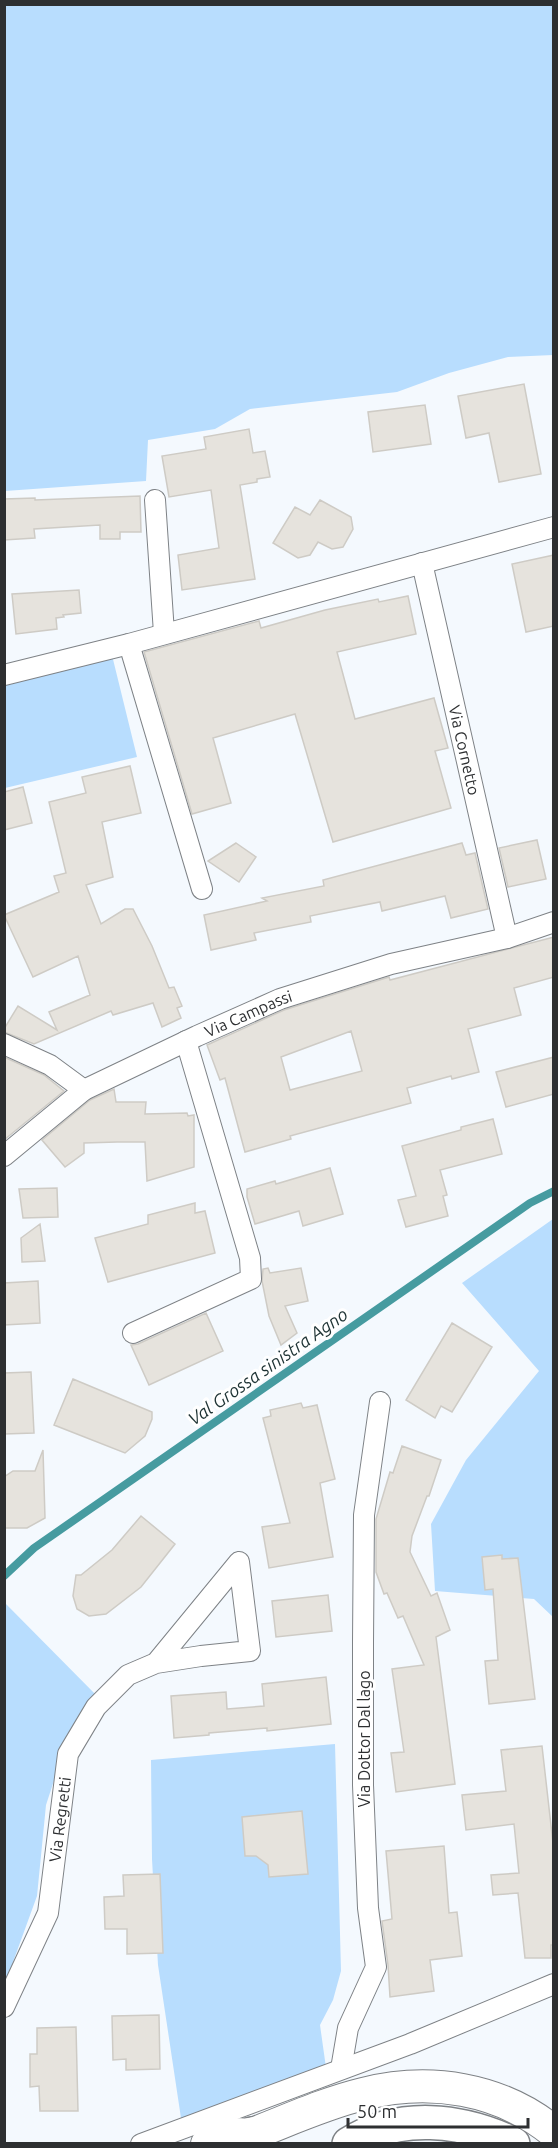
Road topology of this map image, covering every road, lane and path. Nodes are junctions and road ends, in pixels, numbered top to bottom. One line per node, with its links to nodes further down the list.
1 (155, 500): 4 (street)
2 (554, 527): 3 (street)
3 (422, 563): 4 (street); 9 (street, Via Cornetto)
4 (164, 633): 5 (street)
5 (129, 644): 6 (street); 7 (street)
6 (4, 675)
7 (202, 889)
8 (554, 922): 9 (street, Via Campassi)
9 (507, 938): 10 (street, Via Campassi)
10 (186, 1041): 12 (street, Via Campassi); 14 (street)
11 (4, 1044): 12 (street)
12 (84, 1090): 13 (street, Via Campassi)
13 (4, 1156)
14 (132, 1333)
15 (380, 1402): 19 (street, Via Dottor Dal lago)
16 (156, 1663): 16 (street, Via Regretti); 18 (street, Via Regretti)
17 (554, 1984): 19 (street)
18 (4, 2007)
19 (341, 2069): 22 (street)
20 (554, 2132): 21 (main road)
21 (247, 2139): 23 (main road)
22 (141, 2144)
23 (207, 2144)
24 (349, 2144): 25 (highway)
25 (513, 2144)

